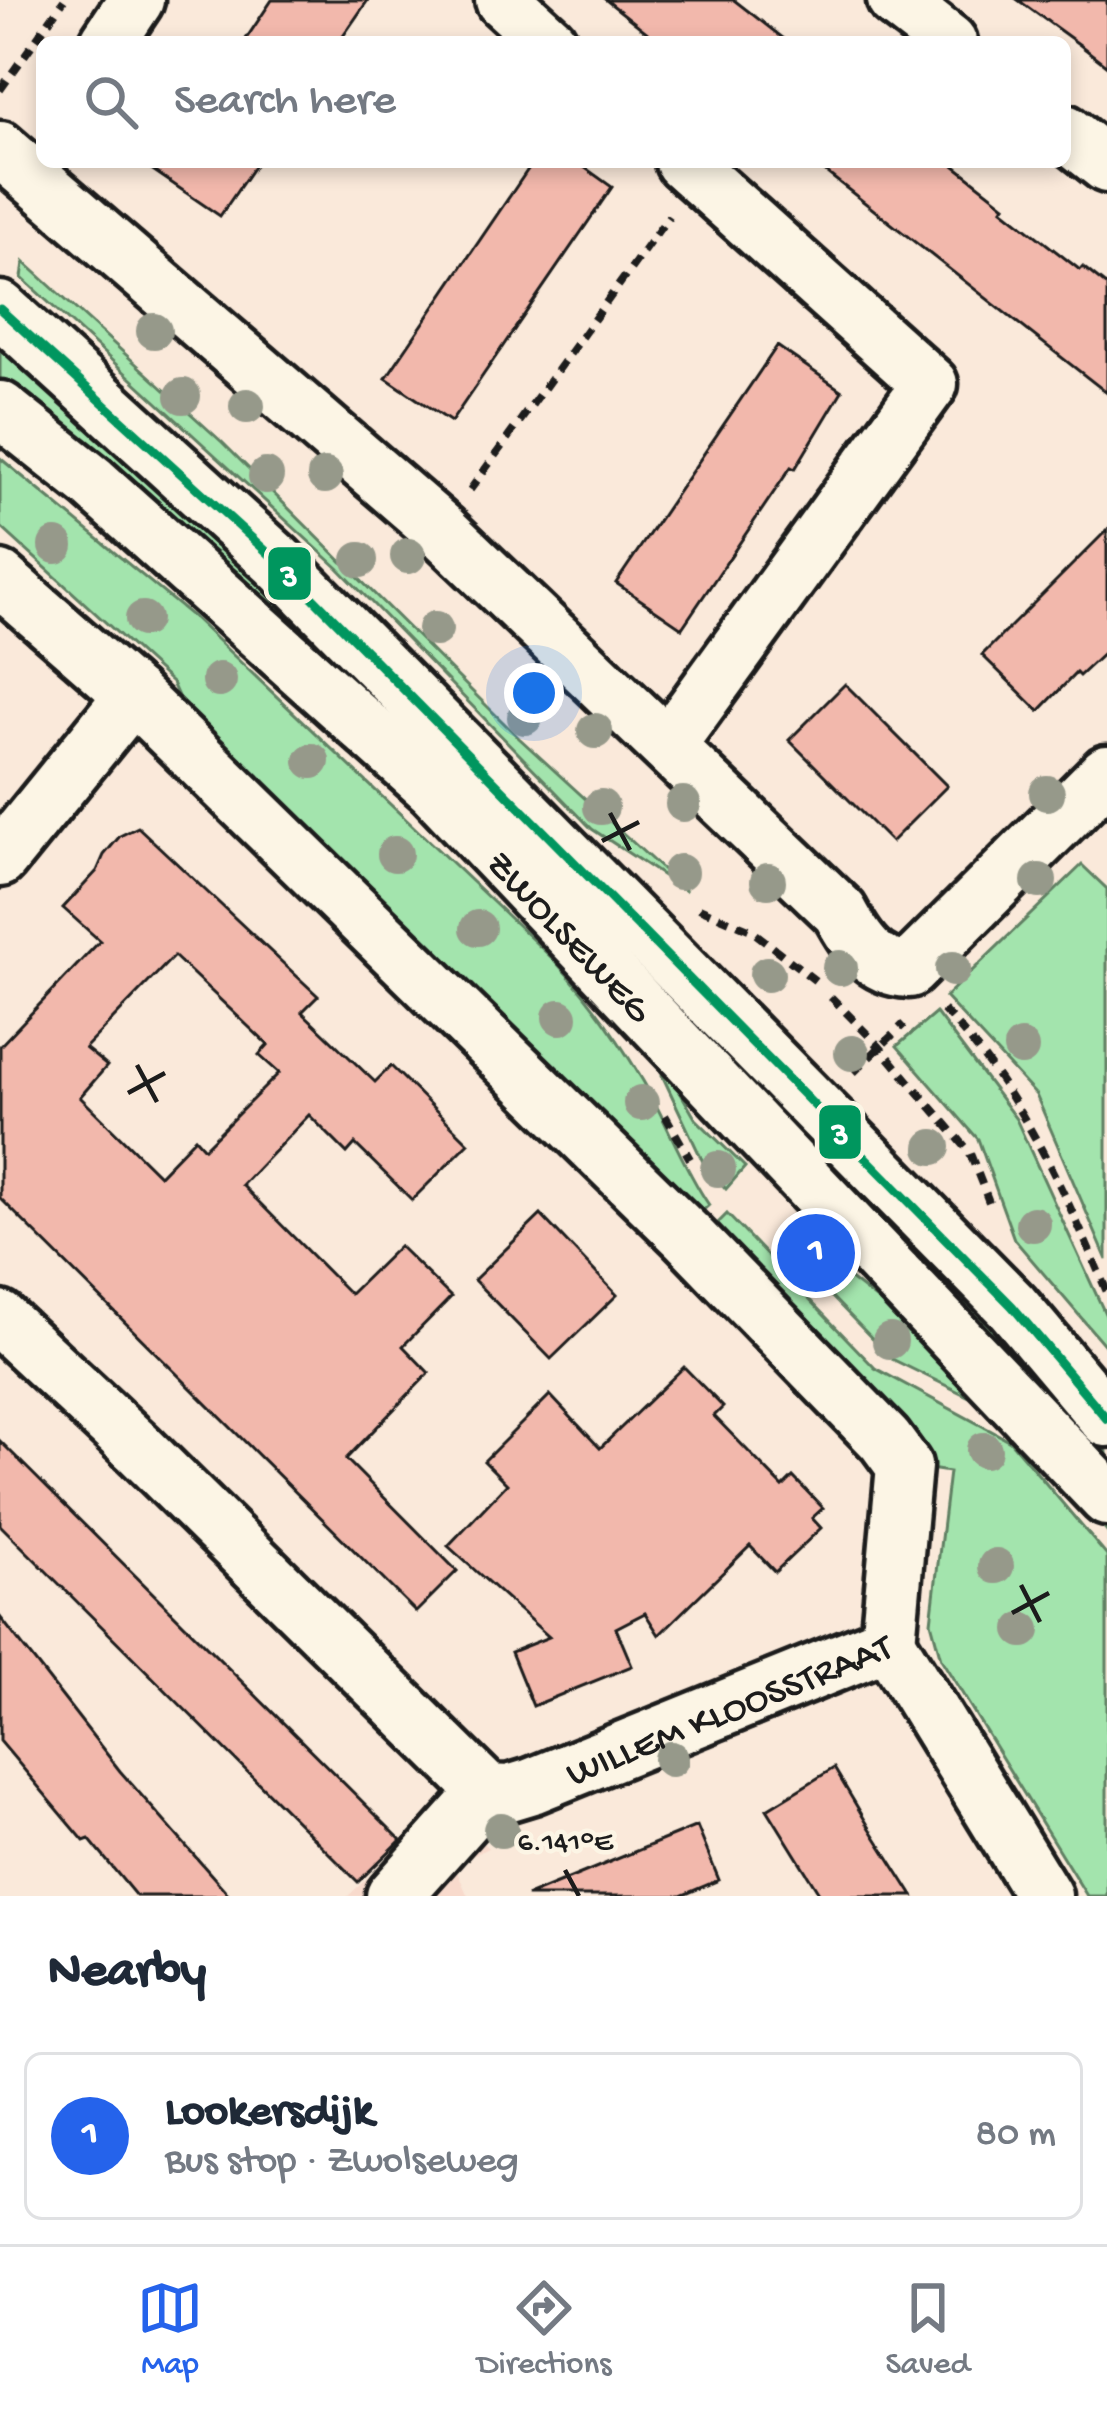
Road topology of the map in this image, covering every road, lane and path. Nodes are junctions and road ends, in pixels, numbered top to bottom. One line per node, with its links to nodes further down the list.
1 (64, 0): 5 (path)
2 (136, 0): 6 (street)
3 (503, 0): 7 (street)
4 (895, 0): 8 (street)
5 (38, 36)
6 (112, 36)
7 (542, 36)
8 (941, 36)
9 (36, 39): 10 (path)
10 (0, 90)
11 (1071, 137): 13 (street)
12 (17, 165): 17 (street)
13 (1107, 165)
14 (690, 169): 17 (path); 20 (street)
15 (0, 309): 26 (street, ZWOLSEWEG)
16 (0, 409): 27 (street, ZWOLSEWEG)
17 (440, 530): 20 (street)
18 (0, 579): 19 (street)
19 (133, 695): 22 (street); 28 (street)
20 (668, 745): 23 (street)
21 (1107, 773): 23 (street)
22 (0, 859)
23 (909, 970): 24 (path)
24 (1107, 1292)
25 (0, 1318): 29 (street)
26 (1107, 1419)
27 (1107, 1498)
28 (889, 1642): 29 (street, WILLEM KLOOSSTRAAT); 31 (street, WILLEM KLOOSSTRAAT)
29 (487, 1792): 30 (street)
30 (394, 1896)
31 (1044, 1896)

